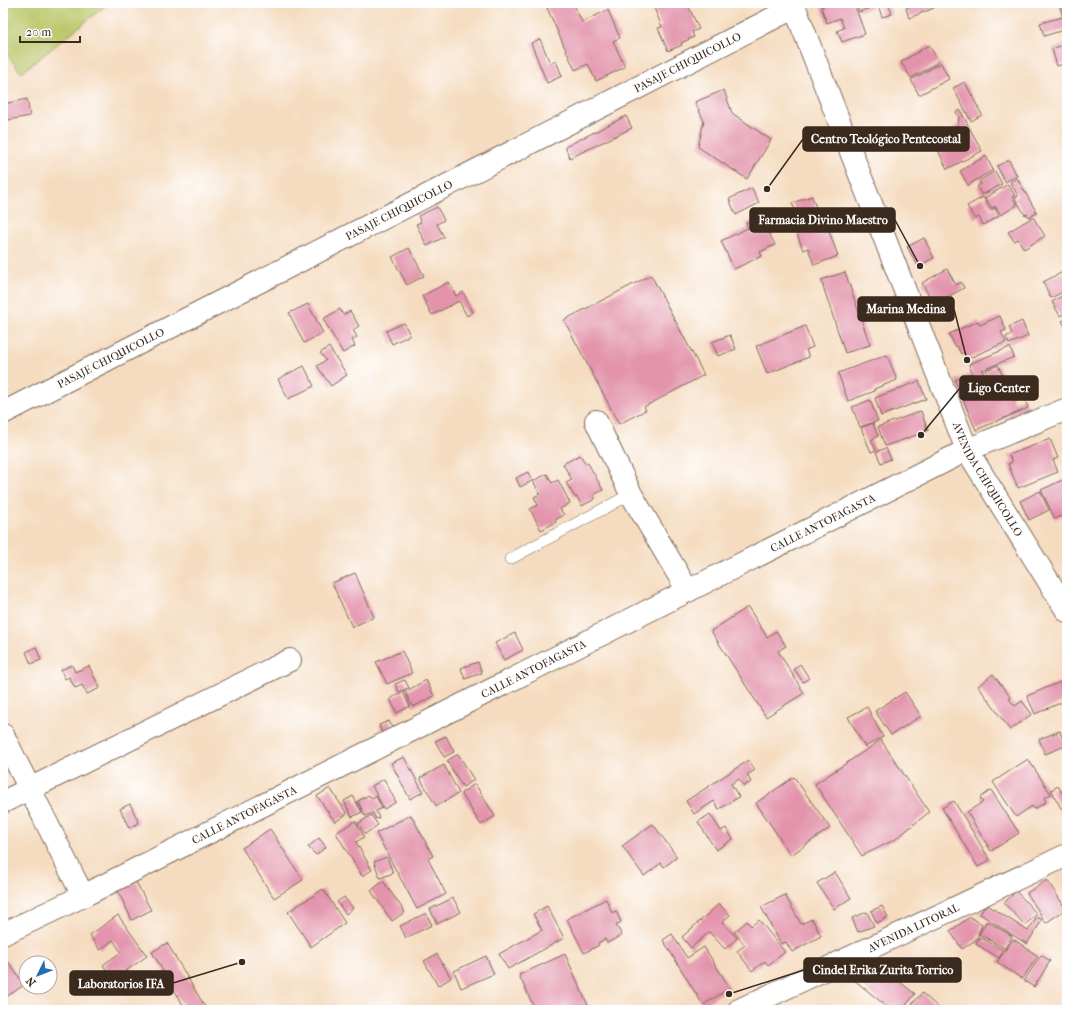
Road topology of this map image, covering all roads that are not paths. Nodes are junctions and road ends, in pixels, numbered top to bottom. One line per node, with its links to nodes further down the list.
1 (794, 5): 3 (street, PASAJE CHIQUICOLLO); 5 (street, AVENIDA CHIQUICOLLO)
2 (1067, 409): 5 (street, CALLE ANTOFAGASTA)
3 (3, 413)
4 (596, 421): 6 (street)
5 (967, 450): 8 (street, CALLE ANTOFAGASTA); 9 (street, AVENIDA CHIQUICOLLO)
6 (631, 494): 7 (lane); 8 (street)
7 (510, 559)
8 (688, 591): 15 (street, CALLE ANTOFAGASTA)
9 (1067, 611)
10 (290, 660): 12 (street)
11 (3, 735): 12 (street)
12 (30, 789): 13 (street); 15 (street)
13 (3, 802)
14 (1067, 855): 17 (street, AVENIDA LITORAL)
15 (83, 896): 16 (street, CALLE ANTOFAGASTA)
16 (3, 934)
17 (741, 1010)

